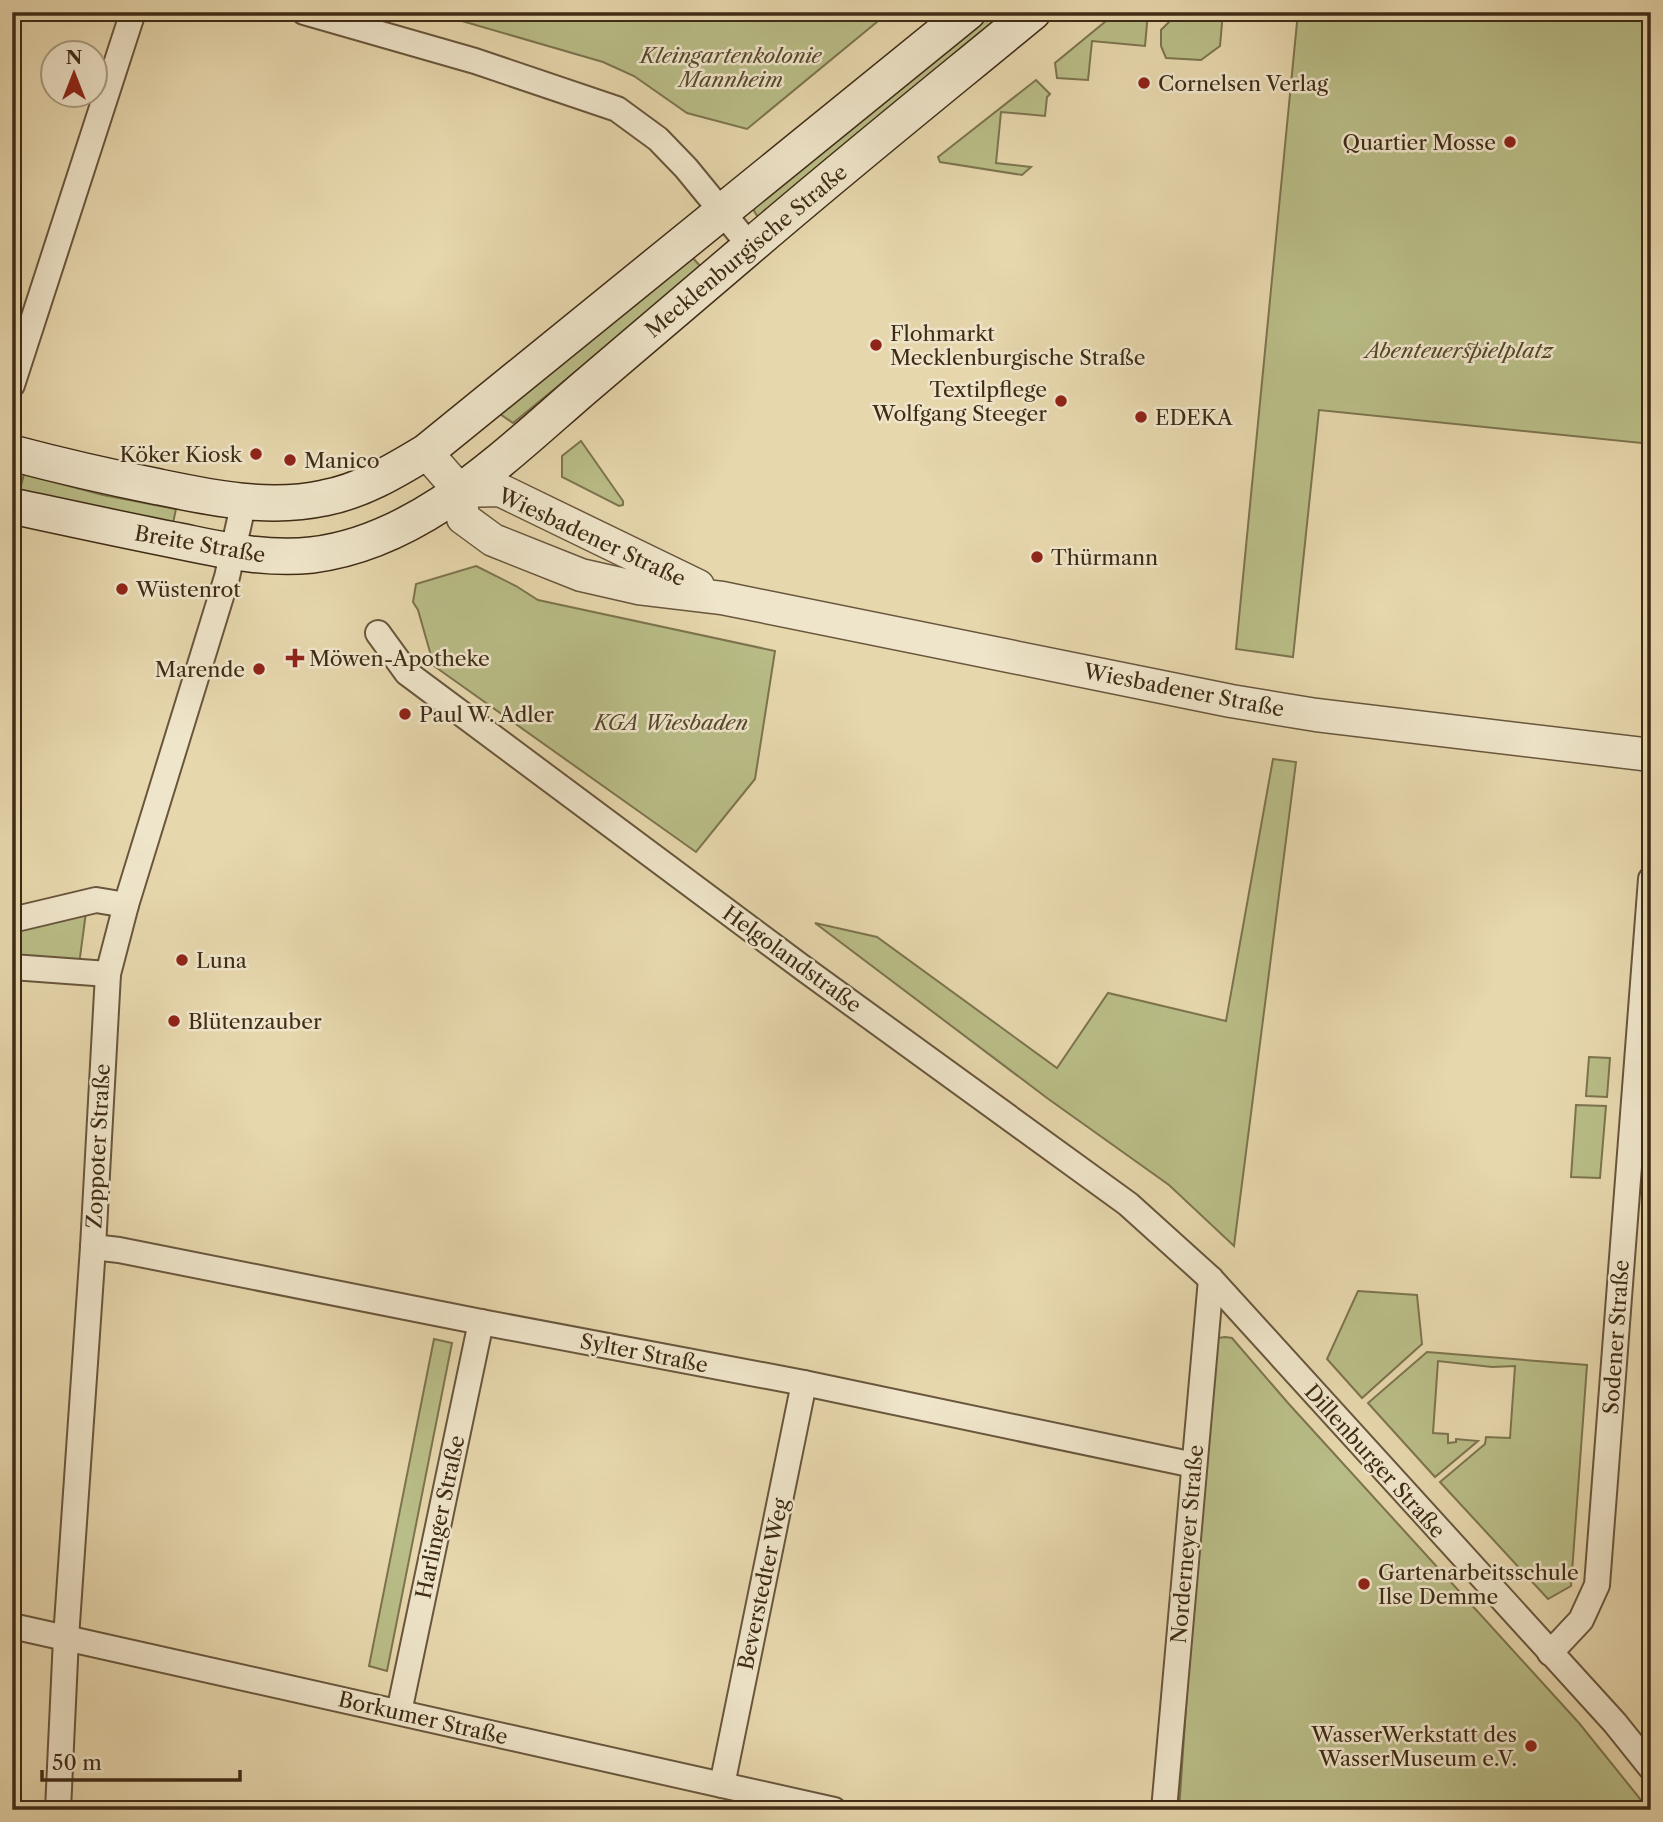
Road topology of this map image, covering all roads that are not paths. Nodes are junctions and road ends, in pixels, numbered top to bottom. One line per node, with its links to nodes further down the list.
1 (134, 12): 7 (street)
2 (304, 12): 5 (street)
3 (968, 12): 5 (main road, Mecklenburgische Straße)
4 (1033, 12): 6 (main road, Mecklenburgische Straße)
5 (723, 213): 6 (street); 8 (main road, Mecklenburgische Straße)
6 (750, 246): 10 (main road, Mecklenburgische Straße)
7 (12, 384)
8 (426, 452): 10 (street, Wiesbadener Straße); 11 (main road)
9 (12, 453): 11 (main road)
10 (460, 491): 13 (main road, Breite Straße); 14 (street, Wiesbadener Straße); 14 (street, Wiesbadener Straße)
11 (244, 501): 13 (street, Zoppoter Straße)
12 (12, 506): 13 (main road, Breite Straße)
13 (233, 552): 18 (street, Zoppoter Straße)
14 (722, 598): 16 (street, Wiesbadener Straße)
15 (378, 633): 23 (street, Helgolandstraße)
16 (1651, 755)
17 (1651, 879): 29 (street, Sodener Straße)
18 (126, 905): 19 (street); 21 (street, Zoppoter Straße)
19 (12, 920)
20 (12, 967): 21 (street)
21 (108, 974): 22 (street, Zoppoter Straße)
22 (93, 1247): 24 (street, Sylter Straße); 28 (street, Zoppoter Straße)
23 (1211, 1279): 26 (street, Norderneyer Straße); 29 (street, Dillenburger Straße)
24 (481, 1322): 25 (street, Sylter Straße); 30 (street, Harlinger Straße)
25 (804, 1383): 26 (street, Sylter Straße); 32 (street, Beverstedter Weg)
26 (1194, 1465): 35 (street, Norderneyer Straße)
27 (12, 1626): 28 (street, Borkumer Straße)
28 (66, 1638): 30 (street, Borkumer Straße); 33 (street, Zoppoter Straße)
29 (1550, 1653): 31 (street, Dillenburger Straße)
30 (399, 1712): 32 (street, Borkumer Straße)
31 (1651, 1768)
32 (722, 1785): 34 (street, Borkumer Straße)
33 (58, 1810)
34 (834, 1810)
35 (1164, 1810)

